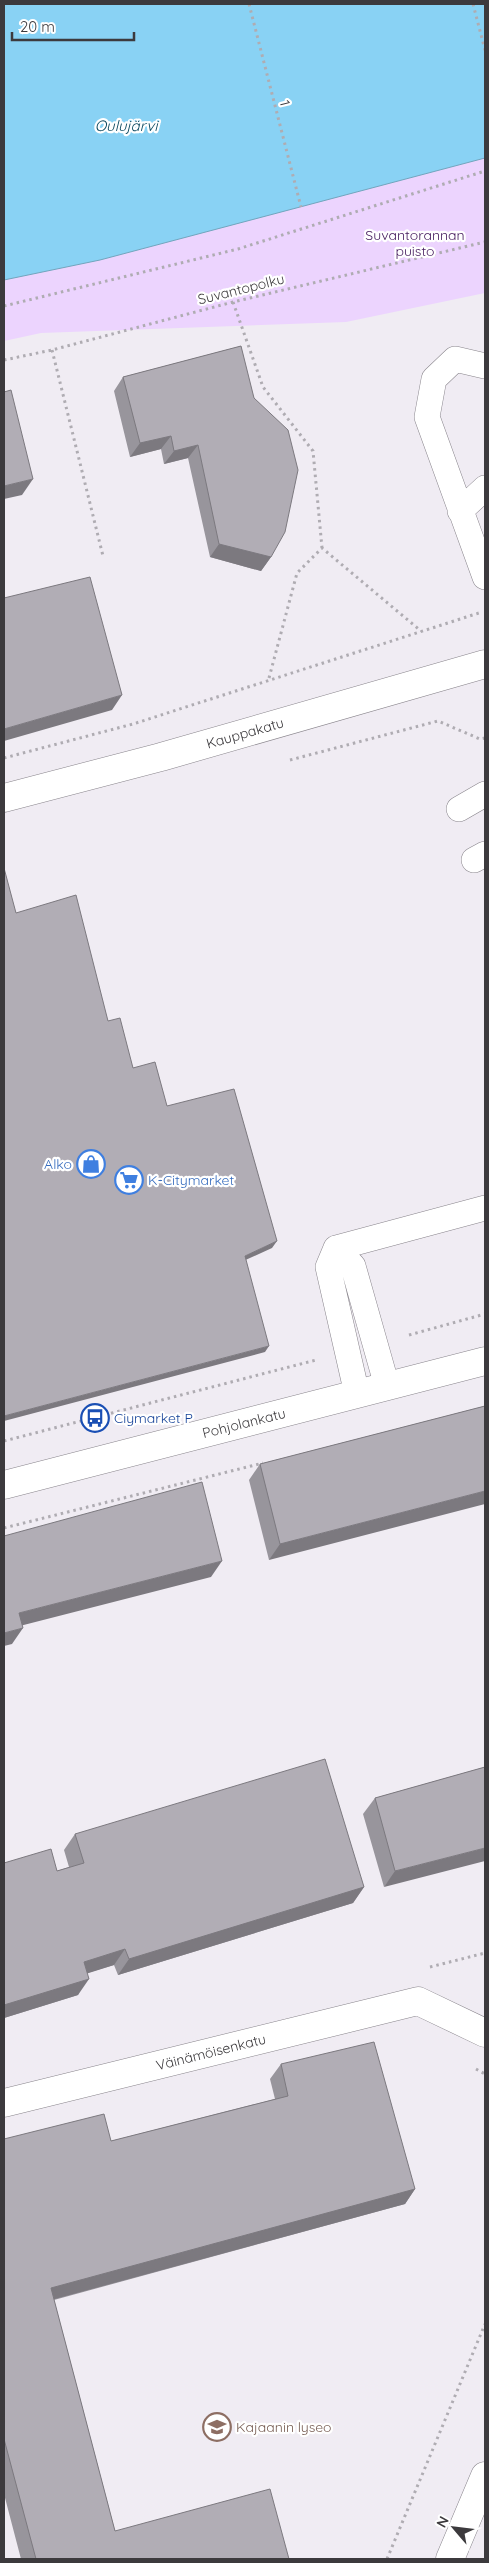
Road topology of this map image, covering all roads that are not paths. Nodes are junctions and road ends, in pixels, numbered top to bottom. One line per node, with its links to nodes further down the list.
1 (485, 366): 3 (lane)
2 (485, 488): 3 (lane)
3 (460, 511): 4 (lane)
4 (485, 577)
5 (485, 664): 7 (street, Kauppakatu)
6 (485, 794): 8 (lane)
7 (4, 798)
8 (459, 809)
9 (485, 1208): 10 (lane)
10 (336, 1248): 12 (lane); 13 (lane)
11 (485, 1362): 12 (street, Pohjolankatu)
12 (387, 1386): 13 (street, Pohjolankatu)
13 (357, 1394): 14 (street, Pohjolankatu)
14 (4, 1485)
15 (485, 2033): 16 (street, Väinämöisenkatu)
16 (4, 2103)
17 (485, 2476): 18 (street)
18 (450, 2559)

